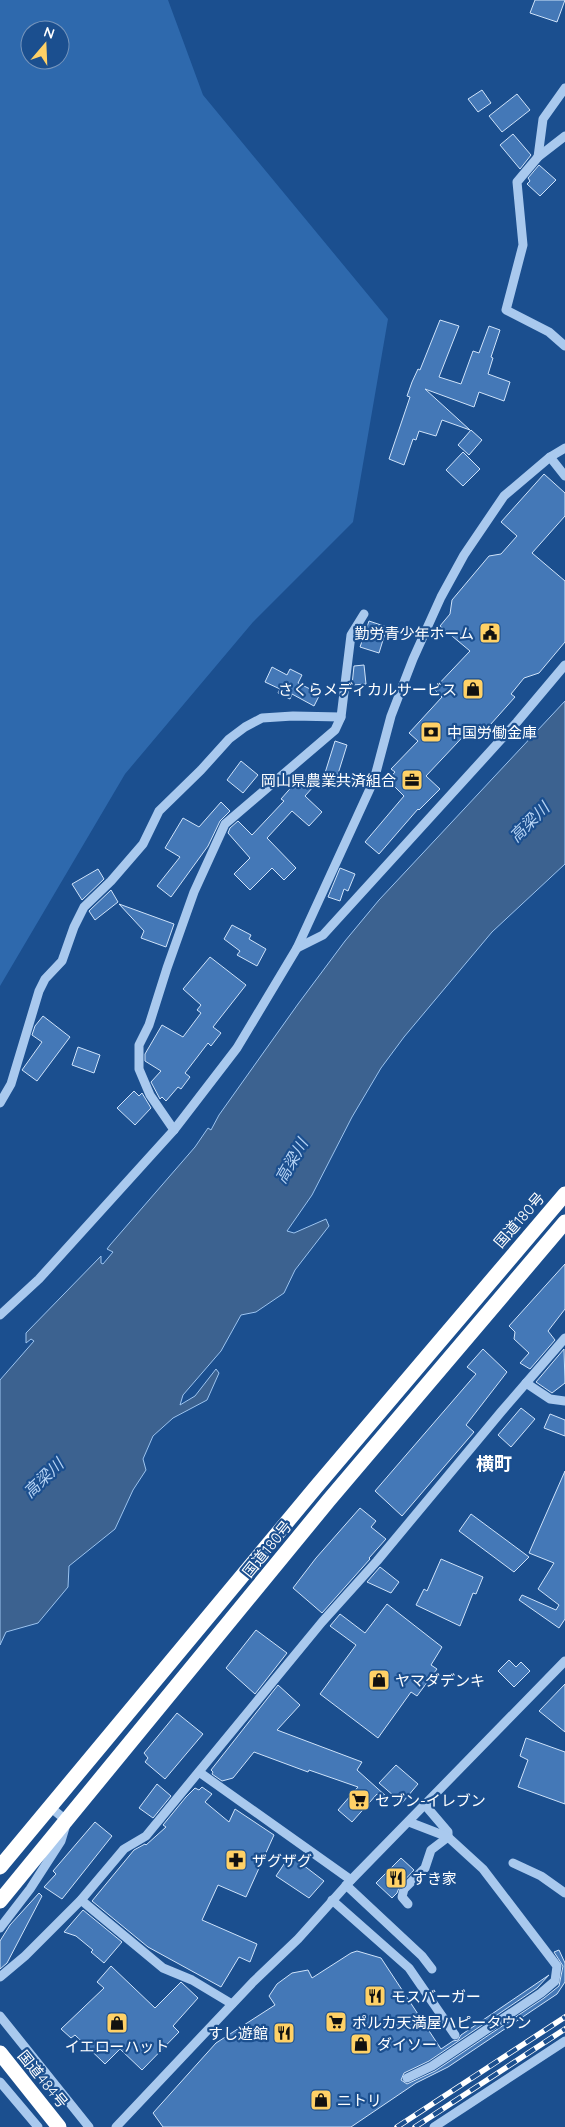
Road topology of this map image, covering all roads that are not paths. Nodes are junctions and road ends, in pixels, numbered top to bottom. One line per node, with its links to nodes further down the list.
1 (565, 88): 3 (street)
2 (565, 136): 3 (street)
3 (538, 157): 4 (street)
4 (565, 346)
5 (565, 448): 6 (street)
6 (550, 458): 7 (street); 11 (street)
7 (565, 476)
8 (364, 614): 10 (street)
9 (565, 665): 11 (street)
10 (341, 717): 12 (street); 13 (street)
11 (298, 948): 13 (street)
12 (0, 1103)
13 (174, 1130): 16 (street)
14 (565, 1194): 23 (highway, 国道180号)
15 (565, 1222): 24 (highway, 国道180号)
16 (0, 1315)
17 (565, 1338): 18 (street)
18 (526, 1383): 19 (street); 21 (street)
19 (565, 1401)
20 (565, 1661): 22 (street)
21 (199, 1772): 29 (street); 31 (street)
22 (425, 1805): 25 (street); 26 (street)
23 (50, 1806): 24 (street); 28 (highway, 国道180号)
24 (67, 1821): 33 (highway, 国道180号); 35 (street)
25 (409, 1822): 26 (street); 29 (street)
26 (448, 1838): 34 (street); 43 (street)
27 (513, 1863): 30 (street)
28 (0, 1867)
29 (349, 1882): 32 (street); 36 (street)
30 (565, 1893)
31 (81, 1900): 37 (street); 38 (street)
32 (332, 1900): 38 (street); 40 (street)
33 (0, 1901)
34 (408, 1904)
35 (0, 1928)
36 (432, 1969)
37 (0, 1977)
38 (232, 2004): 48 (street)
39 (0, 2016): 47 (street)
40 (455, 2035)
41 (565, 2041): 49 (street)
42 (0, 2053): 46 (highway, 国道484号)
43 (407, 2078)
44 (0, 2082): 45 (street)
45 (38, 2127)
46 (59, 2127)
47 (89, 2127)
48 (116, 2127)
49 (434, 2127)

